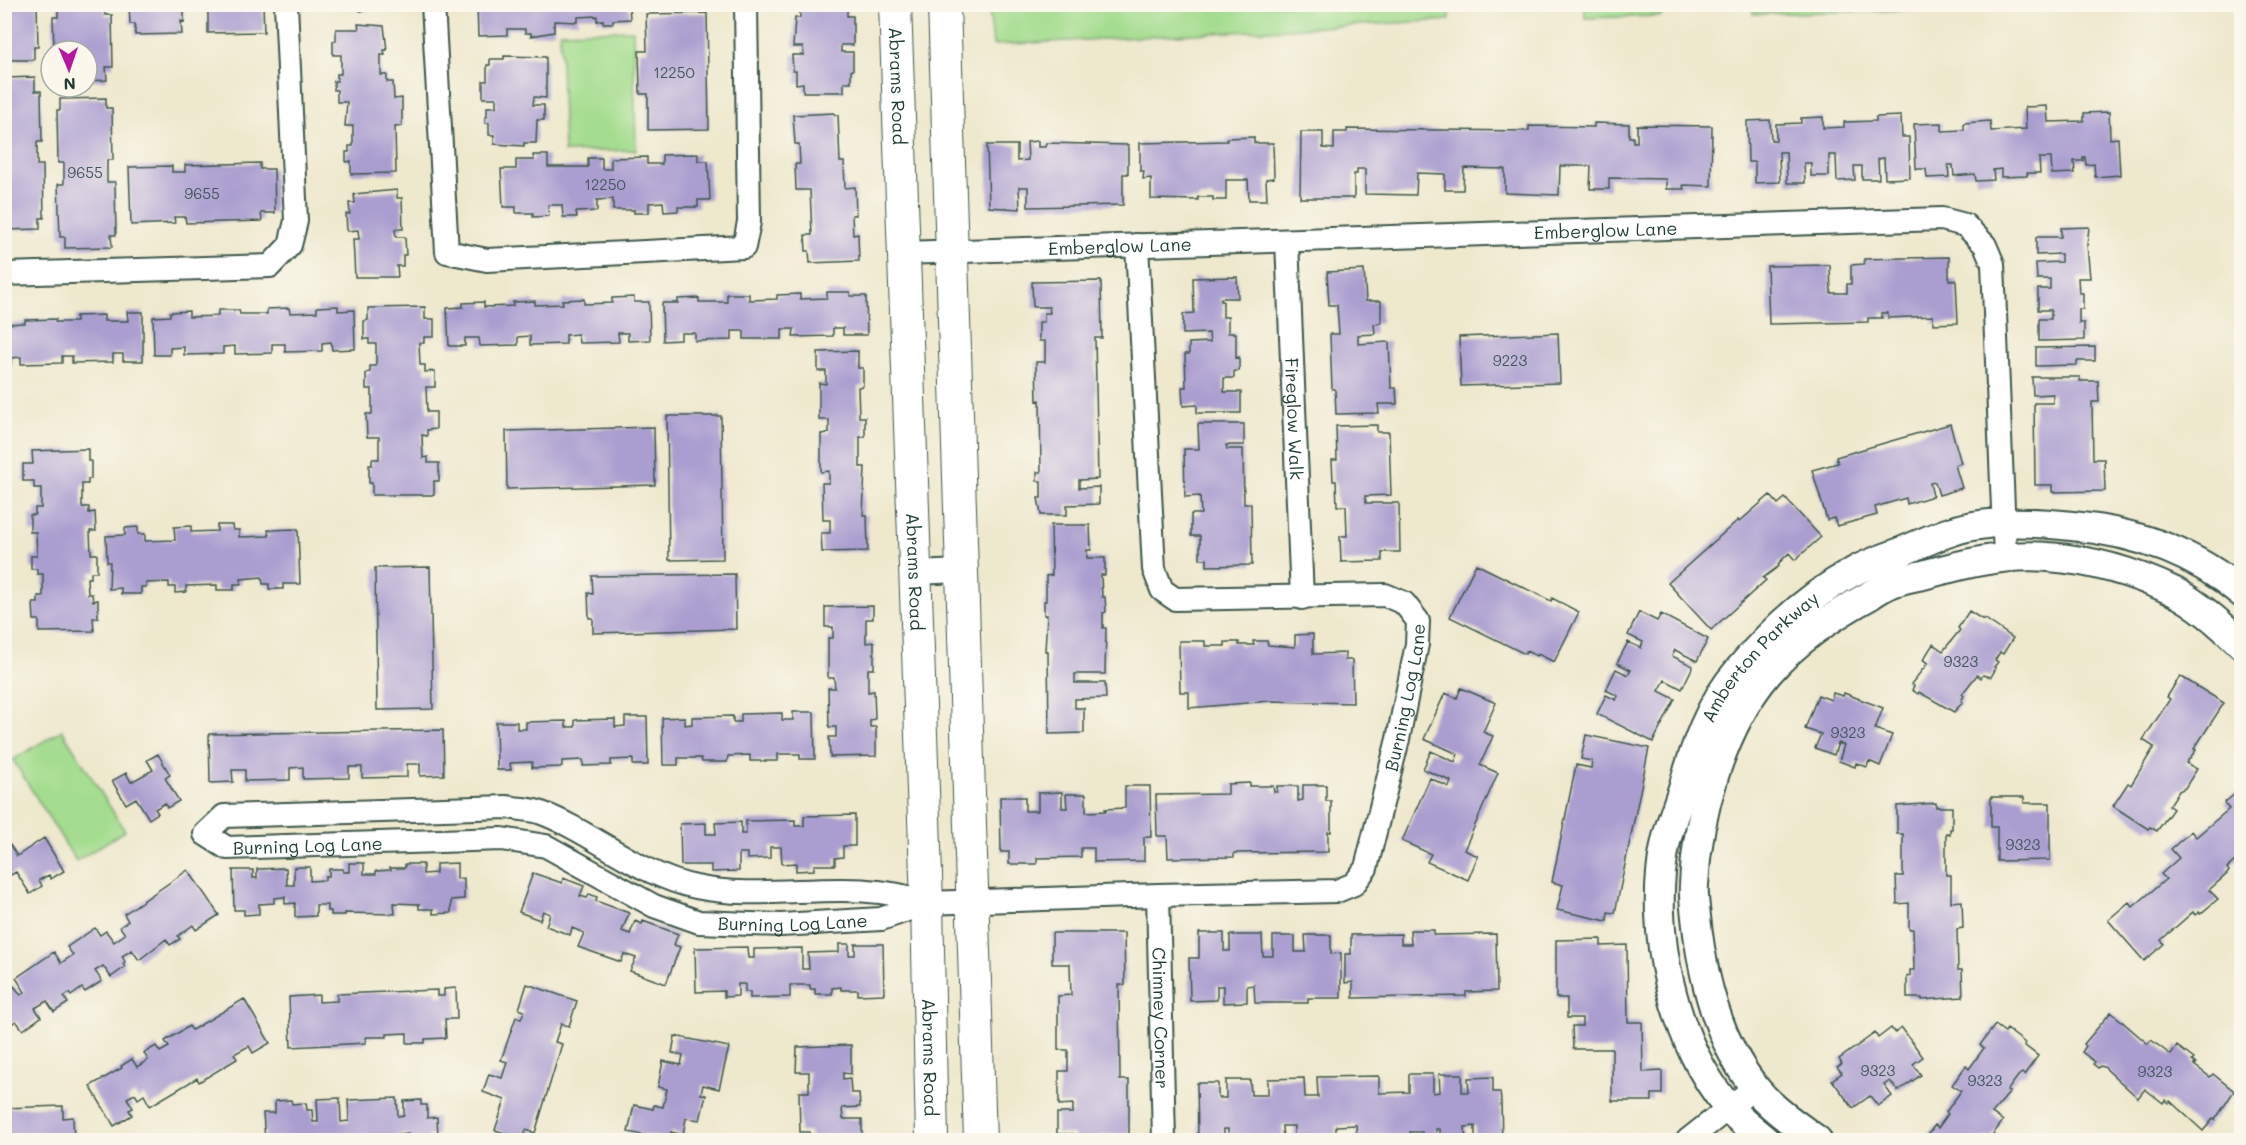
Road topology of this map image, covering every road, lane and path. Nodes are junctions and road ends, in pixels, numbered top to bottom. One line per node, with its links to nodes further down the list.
1 (286, 4): 10 (street)
2 (433, 4): 3 (street)
3 (746, 4)
4 (895, 4): 9 (main road, Abrams Road)
5 (944, 4): 8 (main road)
6 (1287, 241): 7 (street, Emberglow Lane); 11 (street, Emberglow Lane); 16 (street, Fireglow Walk)
7 (1137, 244): 8 (street, Emberglow Lane); 16 (street, Burning Log Lane)
8 (950, 251): 9 (street, Emberglow Lane); 13 (main road)
9 (902, 253): 14 (main road, Abrams Road)
10 (4, 274)
11 (2003, 523): 12 (street, Emberglow Lane); 15 (street, Amberton Parkway); 22 (street, Amberton Parkway)
12 (2005, 557): 17 (street, Amberton Parkway); 21 (street, Amberton Parkway)
13 (962, 571): 14 (street); 20 (main road)
14 (914, 573): 19 (main road, Abrams Road)
15 (2241, 593)
16 (1302, 598): 18 (street, Burning Log Lane)
17 (2241, 645)
18 (1158, 895): 20 (street, Burning Log Lane); 25 (street, Chimney Corner)
19 (927, 903): 19 (street, Burning Log Lane); 20 (street, Burning Log Lane); 23 (main road, Abrams Road)
20 (973, 903): 24 (main road)
21 (1754, 1088): 22 (street); 28 (street, Amberton Parkway)
22 (1729, 1108): 26 (street); 27 (street, Amberton Parkway)
23 (932, 1140)
24 (980, 1140)
25 (1164, 1140)
26 (1688, 1140)
27 (1765, 1140)
28 (1817, 1140)

